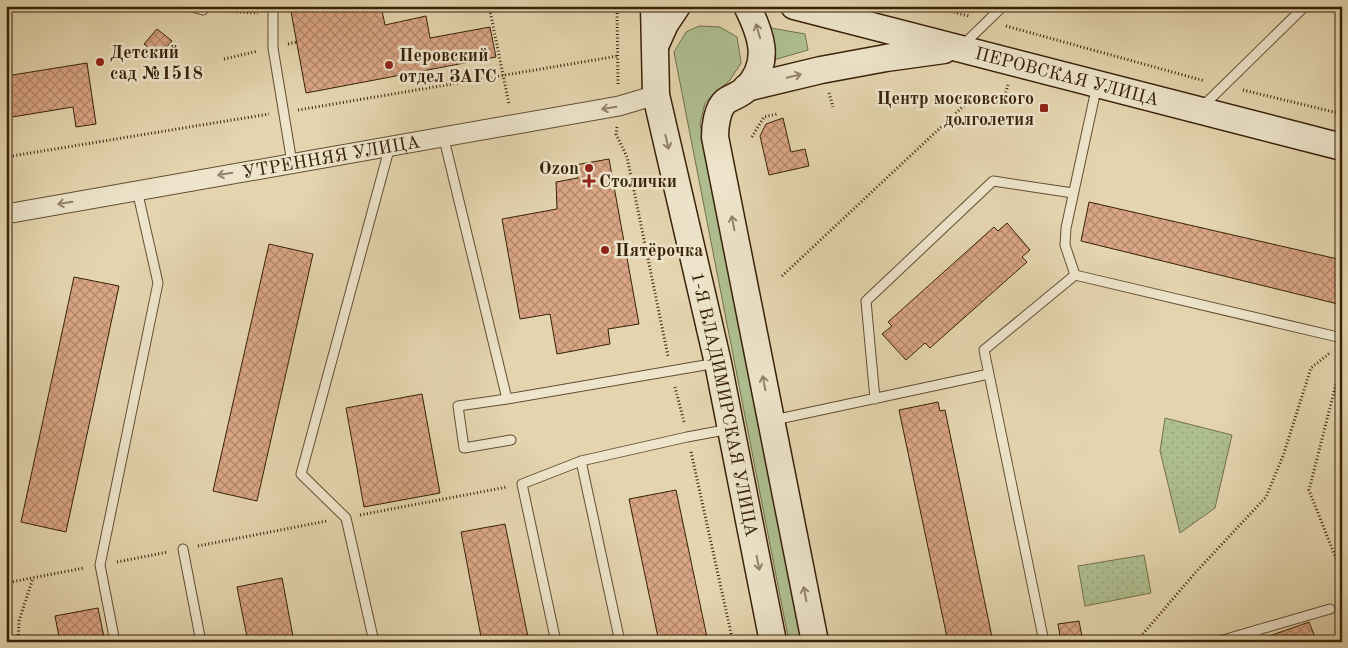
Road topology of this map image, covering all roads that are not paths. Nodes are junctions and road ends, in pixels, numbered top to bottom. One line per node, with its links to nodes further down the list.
1 (188, 6): 8 (lane)
2 (654, 6): 11 (main road, 1-Я ВЛАДИМИРСКАЯ УЛИЦА)
3 (677, 6): 11 (main road, 1-Я ВЛАДИМИРСКАЯ УЛИЦА)
4 (747, 6): 13 (main road, one-way to 4)
5 (794, 6): 10 (main road, ПЕРОВСКАЯ УЛИЦА)
6 (1003, 6): 10 (lane)
7 (1305, 6): 15 (lane)
8 (204, 8)
9 (273, 10): 19 (lane)
10 (959, 48): 12 (main road, ПЕРОВСКАЯ УЛИЦА); 13 (main road, one-way to 10)
11 (653, 52): 14 (main road, 1-Я ВЛАДИМИРСКАЯ УЛИЦА)
12 (1097, 84): 15 (main road, ПЕРОВСКАЯ УЛИЦА); 21 (lane)
13 (746, 88): 29 (main road, one-way to 13)
14 (656, 95): 16 (street, УТРЕННЯЯ УЛИЦА, one-way to 16); 25 (main road, 1-Я ВЛАДИМИРСКАЯ УЛИЦА, one-way to 25)
15 (1200, 110): 18 (main road, ПЕРОВСКАЯ УЛИЦА)
16 (443, 135): 17 (street, УТРЕННЯЯ УЛИЦА); 28 (lane)
17 (391, 145): 19 (street, УТРЕННЯЯ УЛИЦА); 38 (lane)
18 (1342, 146)
19 (292, 163): 20 (street, УТРЕННЯЯ УЛИЦА, one-way to 20)
20 (137, 190): 22 (street, УТРЕННЯЯ УЛИЦА, one-way to 22); 36 (lane)
21 (1073, 193): 23 (lane); 27 (lane)
22 (6, 214)
23 (1075, 275): 24 (lane); 26 (lane)
24 (1342, 338)
25 (718, 363): 28 (lane); 30 (main road, 1-Я ВЛАДИМИРСКАЯ УЛИЦА)
26 (989, 374): 27 (lane); 43 (lane)
27 (875, 399): 29 (lane)
28 (507, 400): 31 (lane)
29 (772, 421): 42 (main road, one-way to 29)
30 (731, 429): 32 (lane); 41 (main road, 1-Я ВЛАДИМИРСКАЯ УЛИЦА, one-way to 41)
31 (511, 440)
32 (581, 462): 39 (lane); 40 (lane)
33 (183, 549): 37 (lane)
34 (1330, 610): 35 (lane)
35 (1254, 631): 44 (lane); 45 (lane)
36 (115, 642)
37 (201, 642)
38 (374, 642)
39 (556, 642)
40 (620, 642)
41 (773, 642)
42 (815, 642)
43 (1044, 642)
44 (1216, 642)
45 (1258, 642)

